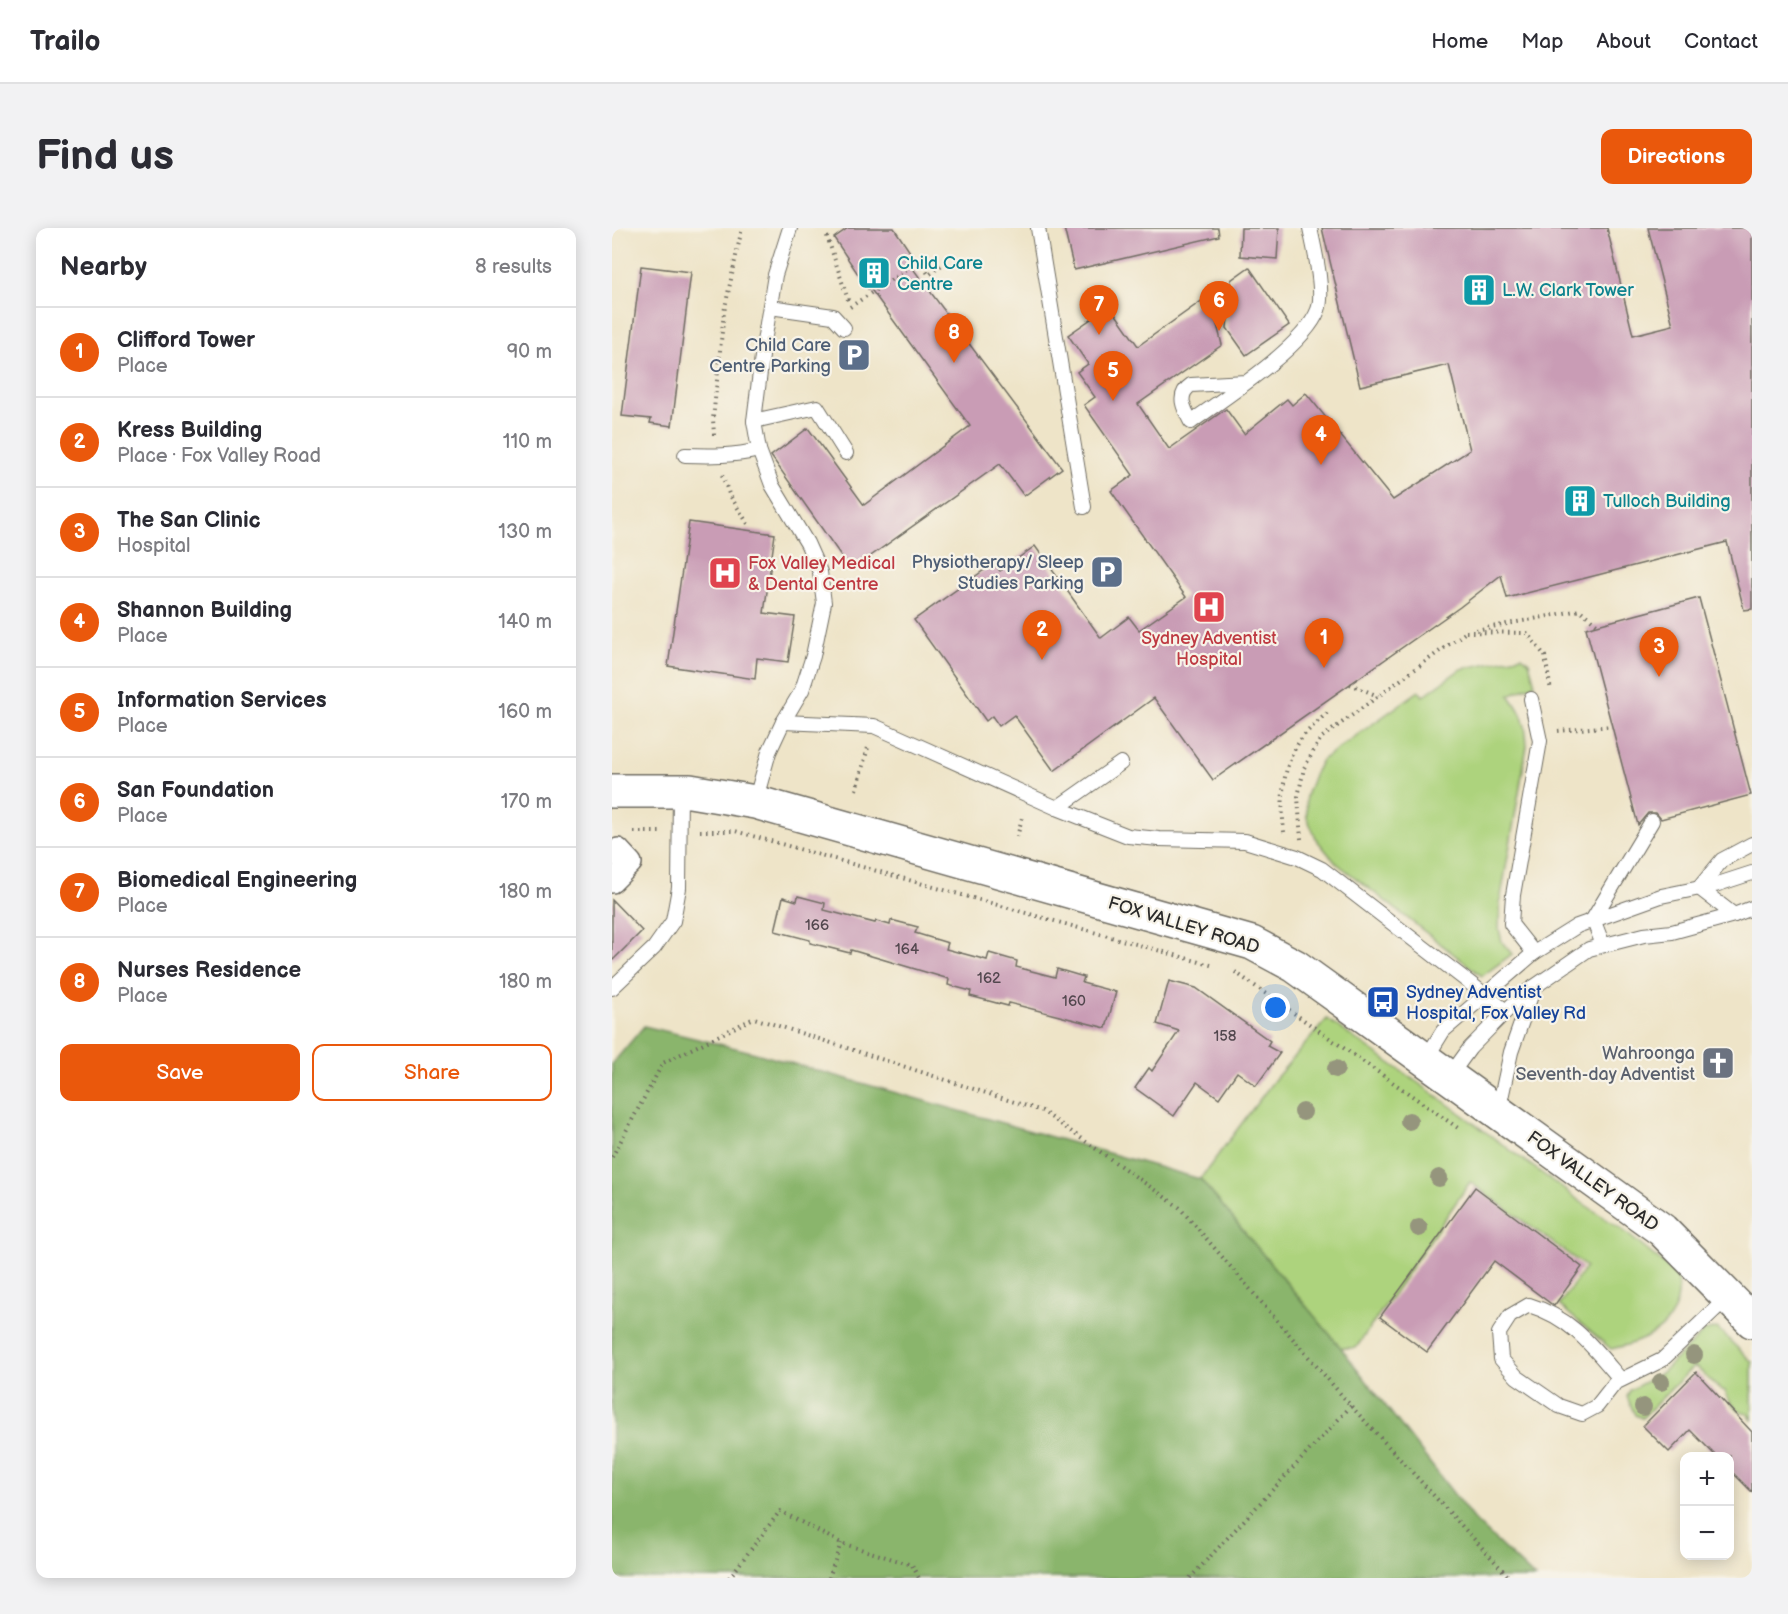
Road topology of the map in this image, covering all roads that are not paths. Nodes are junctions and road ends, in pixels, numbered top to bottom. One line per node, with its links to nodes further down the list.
1 (790, 228): 4 (lane)
2 (1038, 228): 11 (lane)
3 (1310, 228): 6 (lane)
4 (770, 307): 5 (lane); 7 (lane)
5 (842, 326)
6 (1246, 382)
7 (754, 421): 8 (lane); 9 (lane)
8 (759, 450): 10 (lane); 13 (lane)
9 (846, 453)
10 (686, 455)
11 (1084, 507)
12 (1531, 699): 29 (lane)
13 (783, 722): 17 (lane); 18 (lane)
14 (1121, 763): 18 (lane)
15 (612, 791): 16 (main road, FOX VALLEY ROAD)
16 (680, 791): 17 (main road, FOX VALLEY ROAD); 30 (lane)
17 (755, 802): 34 (main road, FOX VALLEY ROAD)
18 (1057, 808): 32 (lane)
19 (1652, 821): 27 (lane)
20 (1752, 844): 24 (lane)
21 (612, 855): 23 (street)
22 (1752, 873): 24 (lane)
23 (612, 882)
24 (1699, 888): 26 (lane); 27 (lane)
25 (1752, 908): 26 (lane)
26 (1734, 915): 28 (lane)
27 (1593, 919): 28 (lane); 29 (lane)
28 (1603, 945): 31 (lane)
29 (1534, 953): 32 (lane)
30 (612, 987)
31 (1534, 987): 33 (lane); 35 (lane)
32 (1484, 996): 33 (lane); 34 (lane)
33 (1506, 1011): 34 (lane)
34 (1437, 1068): 35 (main road, FOX VALLEY ROAD)
35 (1498, 1112): 36 (main road, FOX VALLEY ROAD)
36 (1728, 1297): 37 (main road, FOX VALLEY ROAD); 38 (lane)
37 (1752, 1321)
38 (1616, 1383): 38 (lane)

